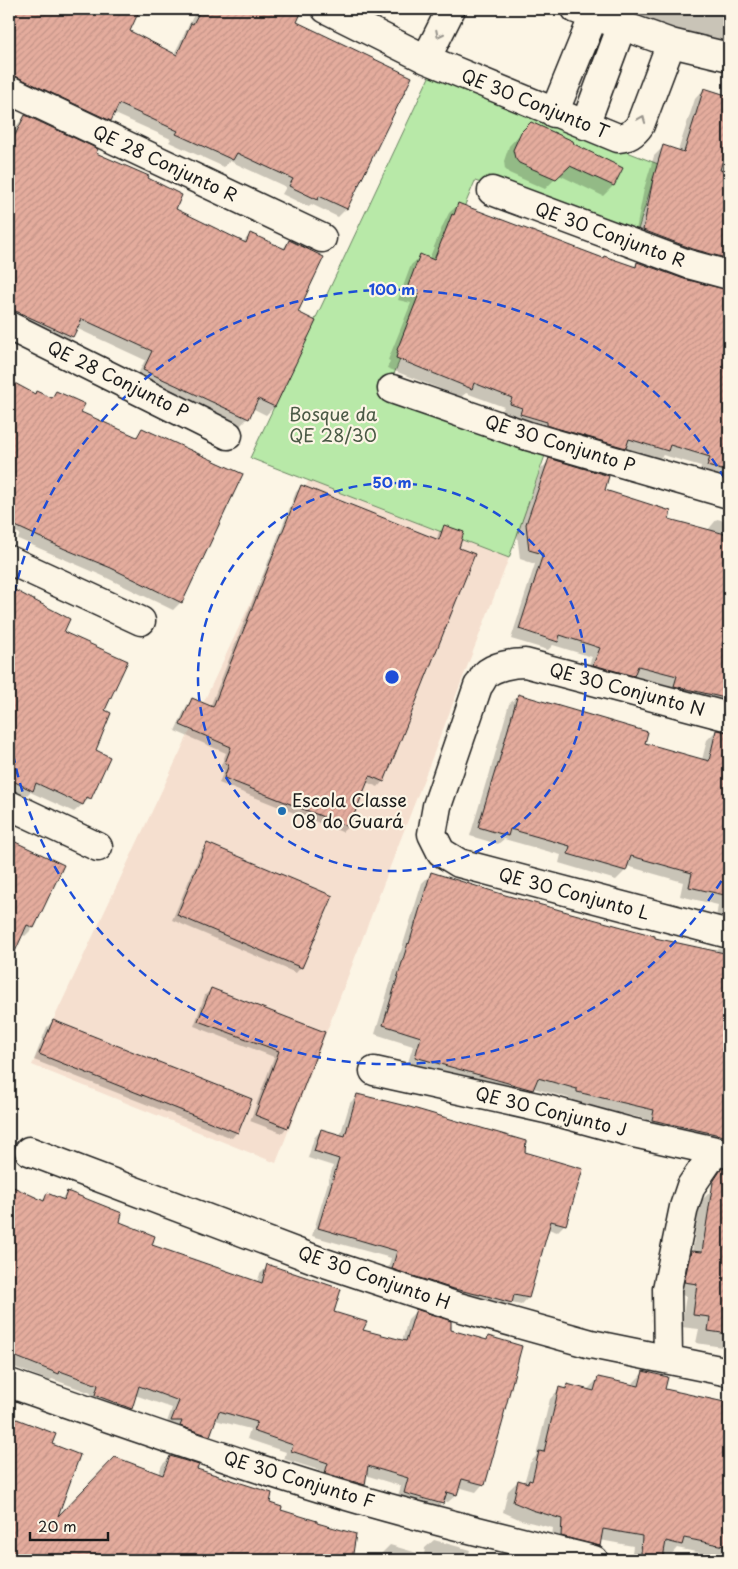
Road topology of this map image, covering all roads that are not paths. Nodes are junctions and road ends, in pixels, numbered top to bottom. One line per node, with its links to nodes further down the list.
1 (326, 9): 4 (street, QE 30 Conjunto T)
2 (451, 9): 8 (street, one-way to 8)
3 (585, 12): 5 (street); 10 (street)
4 (365, 17): 8 (street, QE 30 Conjunto T)
5 (622, 25): 6 (street); 11 (street)
6 (671, 43): 7 (street); 11 (street, QE 30 Conjunto T, one-way to 6)
7 (729, 57)
8 (426, 59): 10 (street, QE 30 Conjunto T)
9 (9, 90): 13 (street, QE 28 Conjunto R)
10 (554, 112): 11 (street, QE 30 Conjunto T)
11 (585, 125)
12 (492, 191): 14 (street, QE 30 Conjunto R)
13 (322, 238)
14 (729, 275)
15 (9, 326): 17 (street, QE 28 Conjunto P)
16 (392, 389): 18 (street, QE 30 Conjunto P)
17 (228, 434)
18 (729, 494)
19 (9, 560): 20 (street)
20 (141, 621)
21 (729, 717): 23 (street, QE 30 Conjunto N)
22 (9, 805): 24 (street)
23 (432, 834): 25 (street, QE 30 Conjunto L)
24 (98, 847)
25 (729, 934)
26 (374, 1071): 28 (street, QE 30 Conjunto J)
27 (29, 1151): 29 (street, QE 30 Conjunto H)
28 (722, 1152): 29 (street)
29 (668, 1359): 30 (street, QE 30 Conjunto H)
30 (729, 1372)
31 (9, 1384): 32 (street, QE 30 Conjunto F)
32 (594, 1560)

